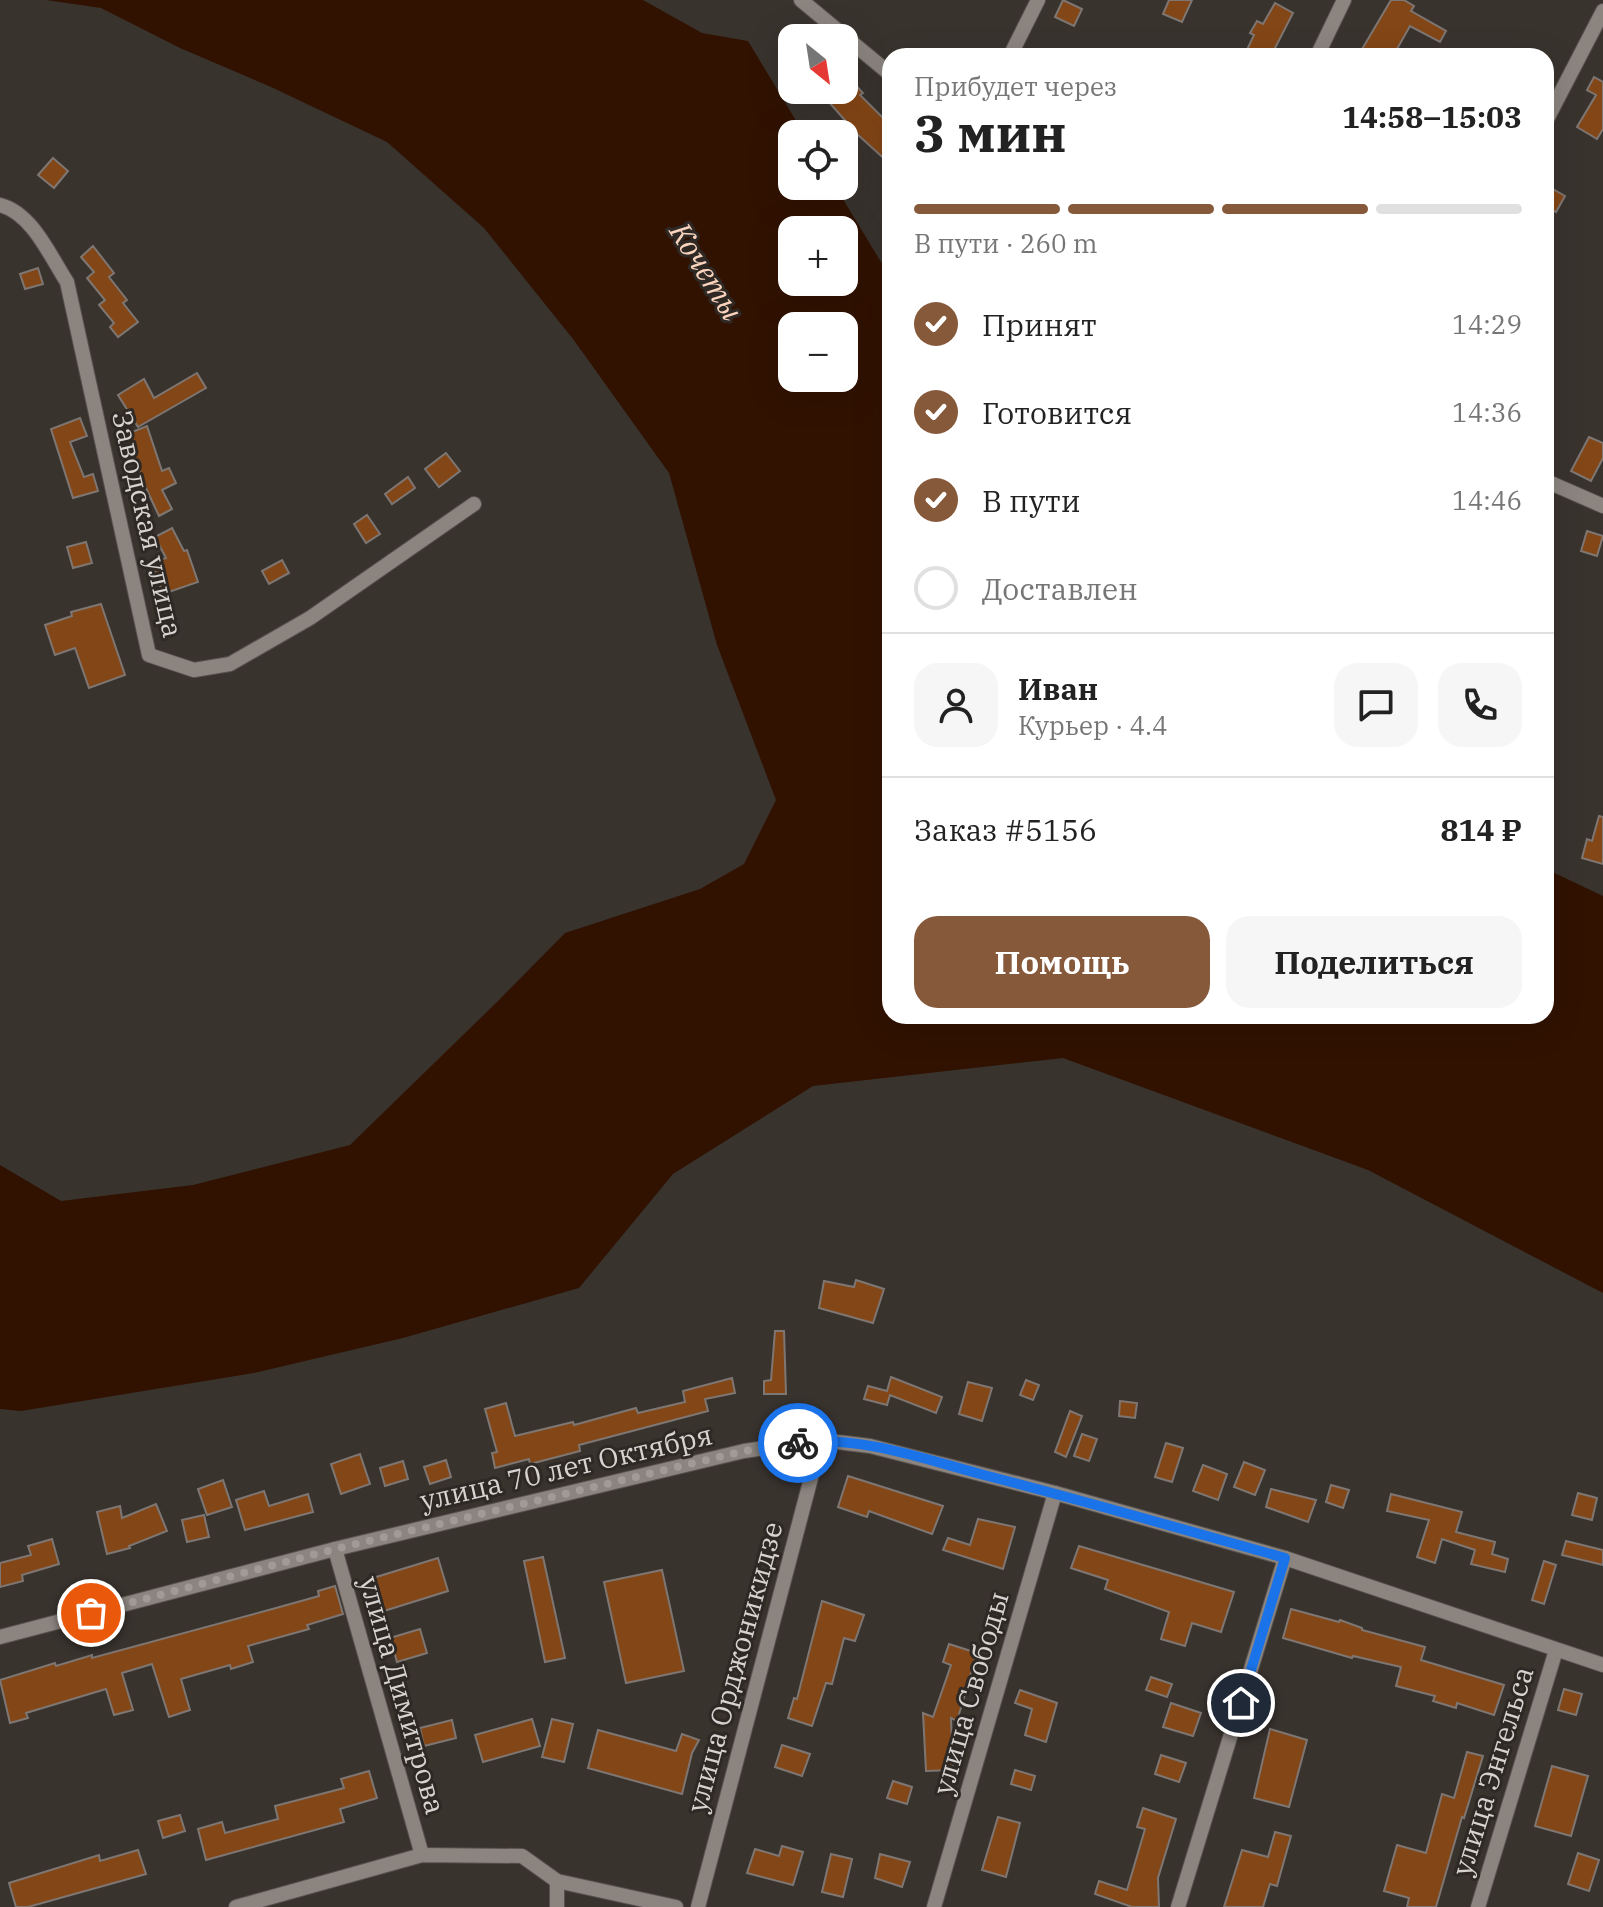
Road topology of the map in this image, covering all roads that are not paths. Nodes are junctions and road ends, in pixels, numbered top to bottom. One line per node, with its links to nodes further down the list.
1 (801, 0): 7 (street)
2 (1038, 0): 5 (street)
3 (1344, 0): 6 (street)
4 (1603, 11): 8 (street)
5 (1014, 48)
6 (1321, 48)
7 (882, 67)
8 (1554, 106)
9 (0, 205): 11 (street, Заводская улица)
10 (1554, 485): 12 (street)
11 (474, 504)
12 (1603, 506)
13 (821, 1440): 14 (street, улица 70 лет Октября); 15 (street, улица 70 лет Октября); 25 (street, улица Орджоникидзе)
14 (1055, 1493): 16 (street, улица 70 лет Октября); 26 (street, улица Свободы)
15 (335, 1549): 17 (street, улица 70 лет Октября); 20 (street, улица Димитрова)
16 (1285, 1558): 18 (street, улица 70 лет Октября); 27 (street)
17 (0, 1637)
18 (1556, 1650): 19 (street, улица 70 лет Октября); 28 (street, улица Энгельса)
19 (1603, 1665)
20 (422, 1855): 21 (street); 22 (street)
21 (557, 1881): 23 (street); 24 (street)
22 (236, 1907)
23 (557, 1907)
24 (676, 1907)
25 (698, 1907)
26 (934, 1907)
27 (1178, 1907)
28 (1478, 1907)

